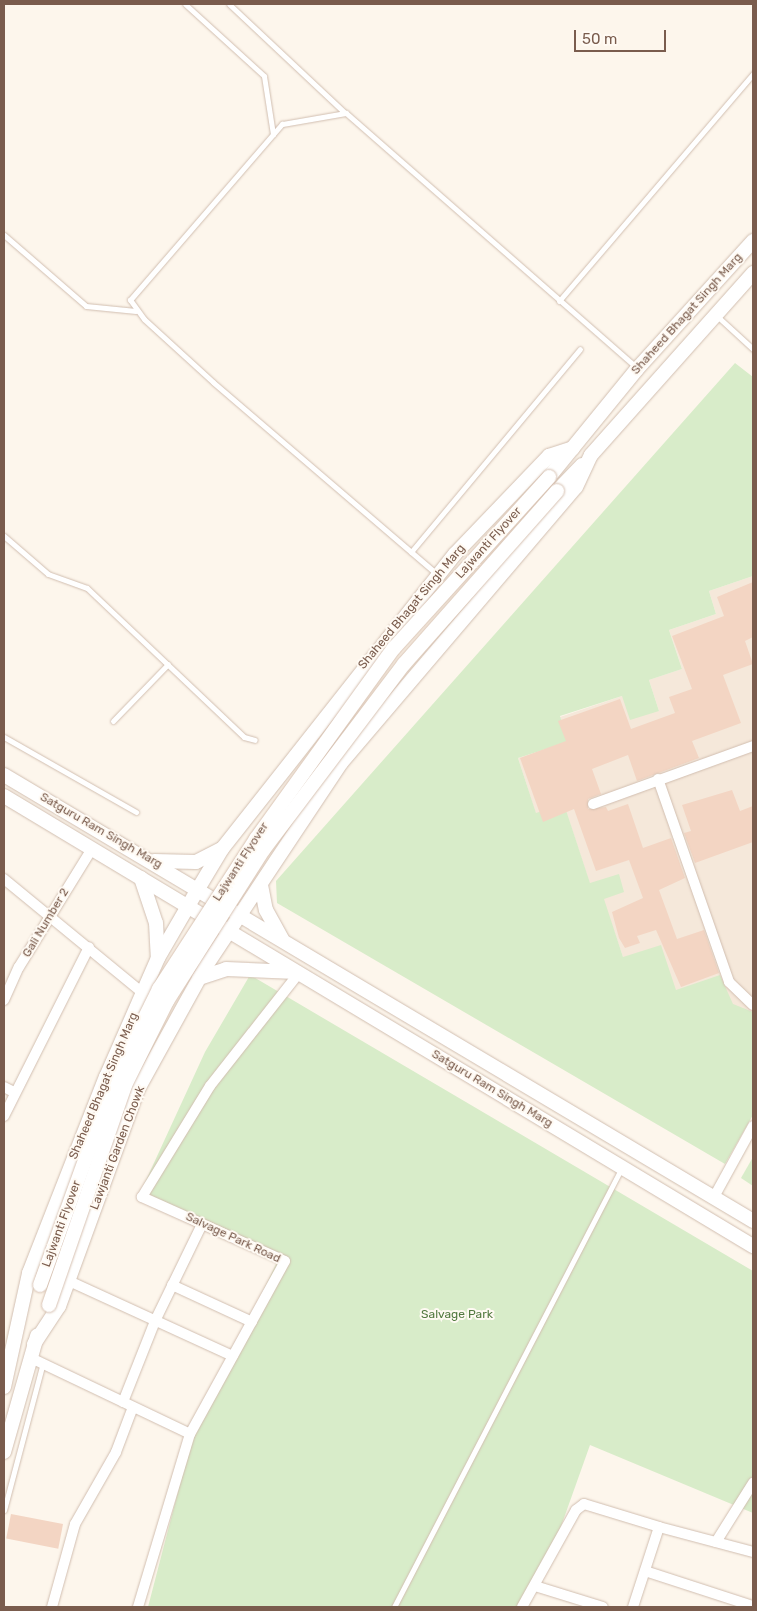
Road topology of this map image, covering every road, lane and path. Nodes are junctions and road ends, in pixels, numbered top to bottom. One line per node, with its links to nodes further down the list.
1 (185, 4): 5 (lane)
2 (229, 4): 4 (lane)
3 (753, 74): 9 (lane)
4 (346, 113): 5 (lane); 9 (lane)
5 (273, 134): 10 (lane)
6 (4, 235): 10 (lane)
7 (753, 241): 14 (main road, Shaheed Bhagat Singh Marg)
8 (753, 272): 11 (main road, Shaheed Bhagat Singh Marg)
9 (559, 301): 14 (lane)
10 (136, 311): 18 (lane)
11 (715, 314): 13 (lane); 16 (main road, Shaheed Bhagat Singh Marg)
12 (580, 349): 18 (lane)
13 (753, 349)
14 (637, 369): 15 (main road, Shaheed Bhagat Singh Marg)
15 (573, 448): 19 (main road, Shaheed Bhagat Singh Marg); 64 (main road, Lajwanti Flyover, bridge)
16 (591, 455): 35 (main road, Shaheed Bhagat Singh Marg); 65 (main road, Lajwanti Flyover, bridge)
17 (4, 536): 20 (lane)
18 (411, 552): 19 (lane)
19 (438, 575): 31 (main road, Shaheed Bhagat Singh Marg)
20 (168, 664): 21 (lane); 23 (lane)
21 (113, 720)
22 (4, 737): 29 (lane)
23 (255, 740)
24 (753, 746): 26 (street)
25 (4, 775): 32 (main road, Satguru Ram Singh Marg)
26 (658, 779): 28 (street); 48 (street)
27 (4, 796): 30 (main road, Satguru Ram Singh Marg)
28 (593, 804)
29 (136, 812)
30 (92, 849): 33 (main road, Satguru Ram Singh Marg); 39 (street, Gali Number 2)
31 (222, 849): 32 (main road); 35 (main road); 36 (main road, Shaheed Bhagat Singh Marg)
32 (152, 861): 36 (main road, Satguru Ram Singh Marg)
33 (140, 878): 37 (main road, Satguru Ram Singh Marg); 43 (main road)
34 (5, 882): 39 (street)
35 (261, 885): 38 (main road, Shaheed Bhagat Singh Marg); 41 (main road)
36 (198, 889): 37 (main road); 38 (main road)
37 (188, 906): 40 (main road); 43 (main road, Shaheed Bhagat Singh Marg)
38 (241, 915): 40 (main road, Lawjanti Garden Chowk); 41 (main road, Satguru Ram Singh Marg)
39 (49, 916): 42 (street); 47 (street, Gali Number 2)
40 (230, 931): 44 (main road, Satguru Ram Singh Marg); 45 (main road, Lawjanti Garden Chowk)
41 (283, 941): 56 (main road, Satguru Ram Singh Marg)
42 (89, 947): 46 (street); 52 (street)
43 (158, 958): 46 (main road, Shaheed Bhagat Singh Marg)
44 (299, 972): 45 (main road); 55 (main road, Satguru Ram Singh Marg); 58 (street, Salvage Park Road)
45 (199, 978): 51 (main road, Lawjanti Garden Chowk)
46 (143, 993): 49 (main road, Shaheed Bhagat Singh Marg)
47 (4, 1000)
48 (753, 1005)
49 (106, 1077): 51 (main road); 64 (main road, Shaheed Bhagat Singh Marg)
50 (4, 1087): 52 (street)
51 (138, 1089): 60 (main road, Lawjanti Garden Chowk)
52 (14, 1092): 53 (street)
53 (4, 1116)
54 (753, 1126): 56 (street)
55 (623, 1168): 59 (main road, Satguru Ram Singh Marg); 83 (lane)
56 (714, 1197): 57 (main road, Satguru Ram Singh Marg)
57 (753, 1221)
58 (202, 1224): 61 (street); 63 (street, Salvage Park Road)
59 (753, 1246)
60 (69, 1280): 62 (street); 65 (main road, Lawjanti Garden Chowk)
61 (172, 1285): 62 (street); 63 (street)
62 (155, 1321): 66 (street); 69 (street)
63 (252, 1322): 66 (street, Salvage Park Road)
64 (17, 1342): 68 (main road, Shaheed Bhagat Singh Marg)
65 (34, 1344): 67 (main road)
66 (233, 1356): 71 (street, Salvage Park Road)
67 (37, 1360): 69 (street); 72 (main road); 74 (lane)
68 (4, 1387)
69 (123, 1402): 70 (street)
70 (133, 1407): 71 (street); 81 (street)
71 (190, 1434): 82 (street, Salvage Park Road)
72 (4, 1452)
73 (753, 1483): 76 (street)
74 (4, 1510)
75 (659, 1527): 76 (street); 78 (street); 79 (street)
76 (716, 1542): 77 (street)
77 (753, 1552)
78 (645, 1571): 80 (street); 86 (street)
79 (535, 1586): 84 (street); 85 (street)
80 (753, 1606)
81 (52, 1607)
82 (138, 1607)
83 (394, 1607)
84 (522, 1607)
85 (603, 1607)
86 (633, 1607)

